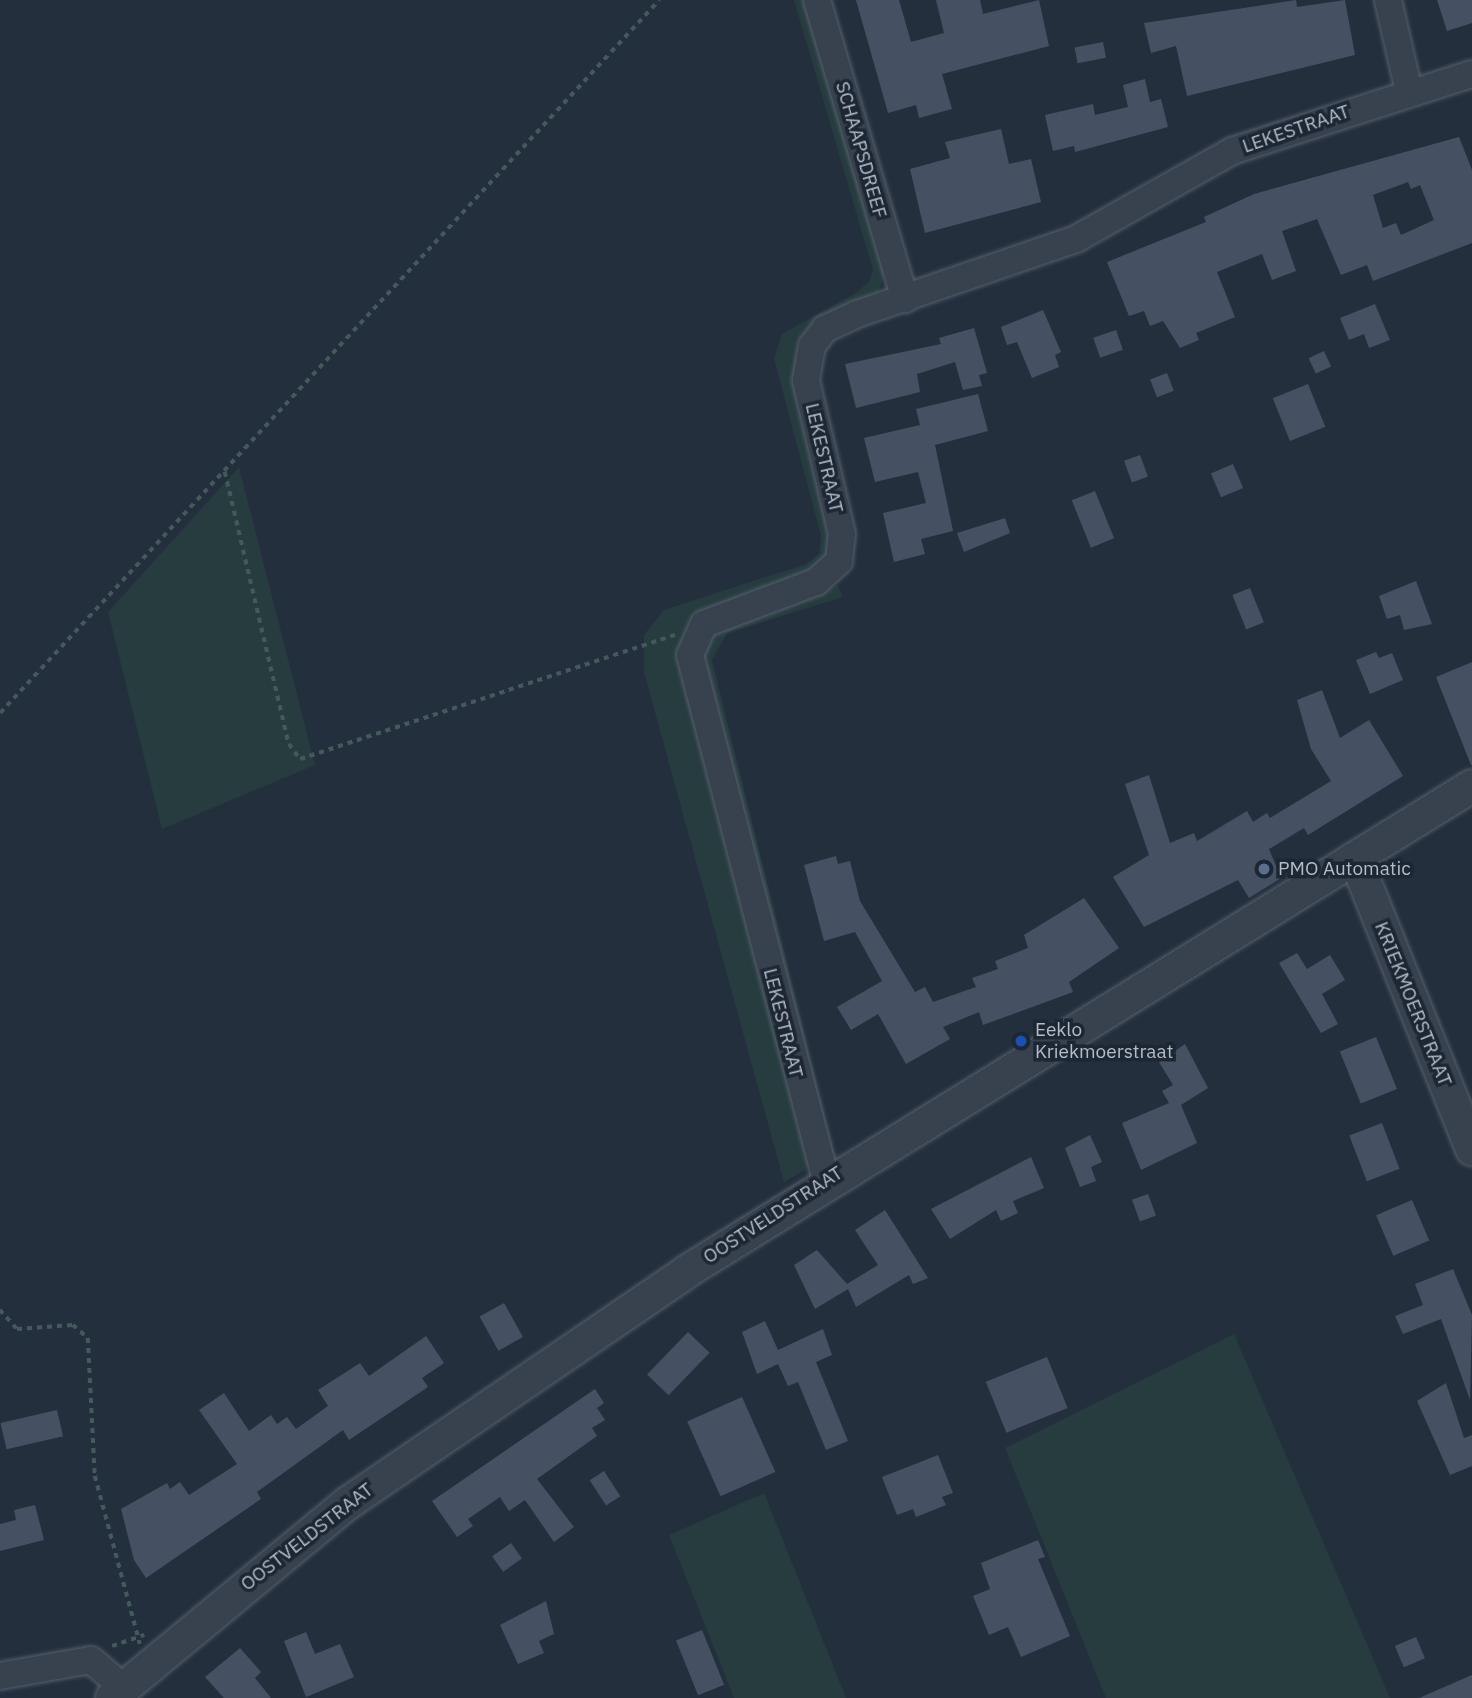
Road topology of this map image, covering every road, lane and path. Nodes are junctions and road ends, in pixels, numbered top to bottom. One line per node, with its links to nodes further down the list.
1 (659, 0): 7 (path)
2 (817, 0): 6 (street, SCHAAPSDREEF)
3 (1388, 0): 5 (street)
4 (1472, 75): 5 (street, LEKESTRAAT)
5 (1409, 92): 6 (street, LEKESTRAAT)
6 (905, 299): 8 (street, LEKESTRAAT)
7 (225, 472): 8 (path); 9 (path)
8 (697, 633): 13 (street, LEKESTRAAT)
9 (0, 713)
10 (1472, 786): 11 (street, OOSTVELDSTRAAT)
11 (1354, 858): 12 (street, KRIEKMOERSTRAAT); 13 (street, OOSTVELDSTRAAT)
12 (1472, 1149)
13 (826, 1180): 15 (street, OOSTVELDSTRAAT)
14 (0, 1310): 15 (path)
15 (154, 1662): 17 (street, OOSTVELDSTRAAT)
16 (0, 1676): 17 (street)
17 (118, 1693)

